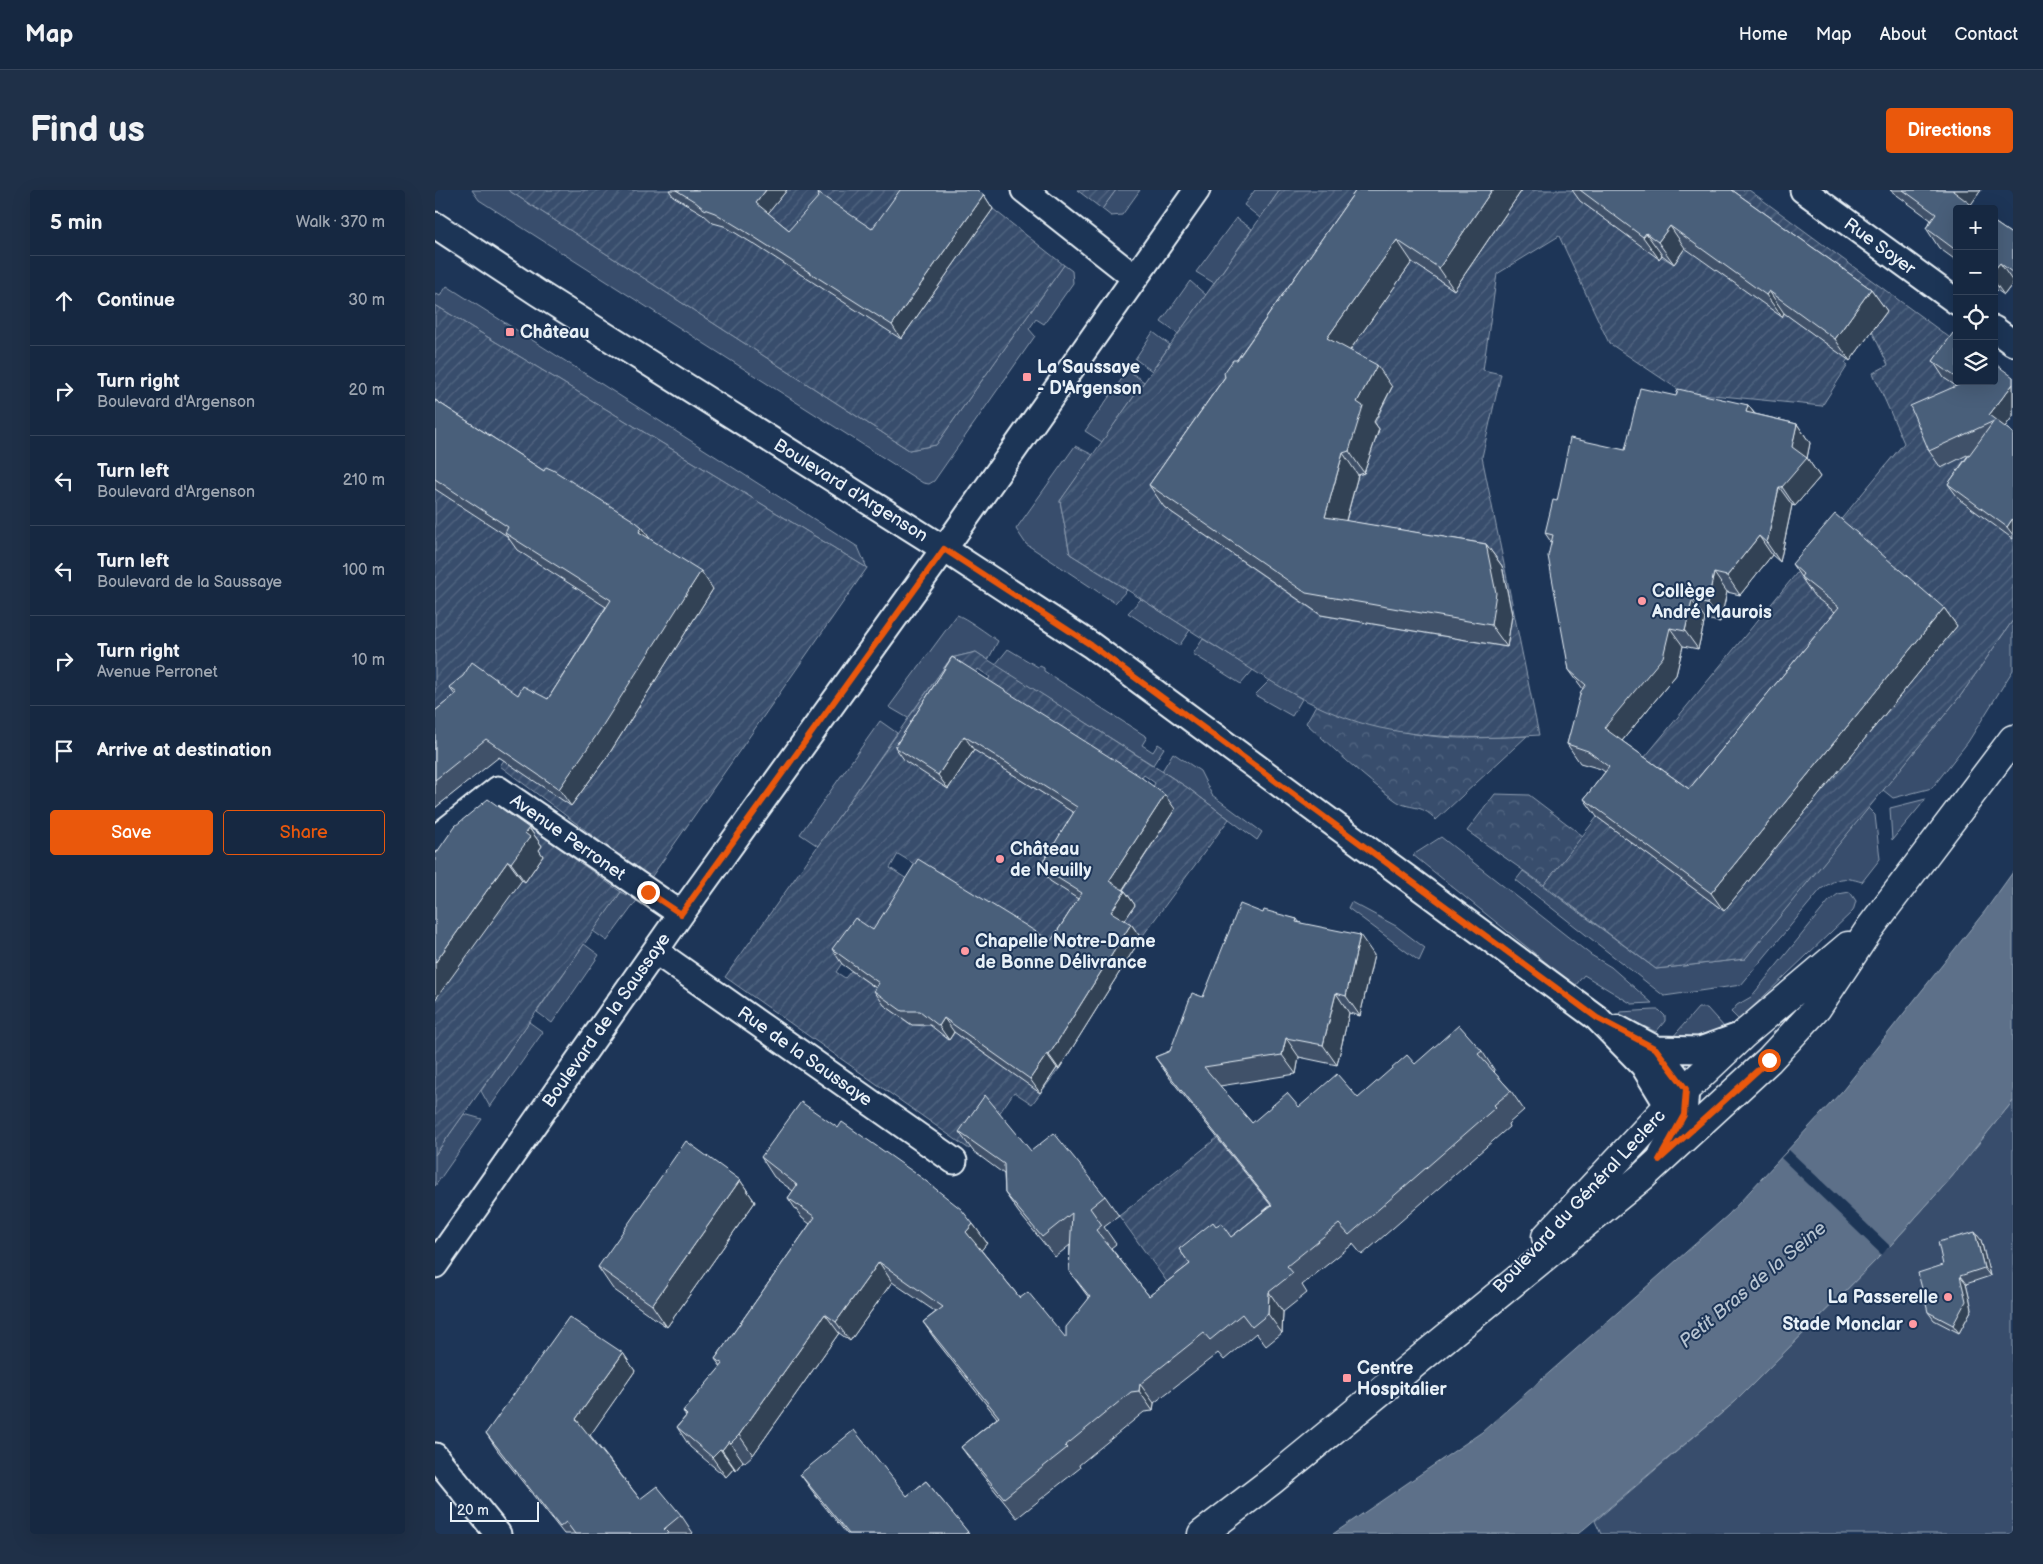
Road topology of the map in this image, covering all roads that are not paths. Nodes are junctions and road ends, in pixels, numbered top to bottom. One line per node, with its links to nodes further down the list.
1 (1024, 190): 5 (street)
2 (1197, 190): 5 (street, Boulevard de la Saussaye)
3 (1803, 190): 6 (street, Rue Soyer)
4 (435, 225): 9 (street, Boulevard d'Argenson)
5 (1135, 277): 9 (street, Boulevard de la Saussaye)
6 (1953, 299)
7 (1998, 332): 8 (street)
8 (2013, 343)
9 (944, 549): 12 (street, Boulevard de la Saussaye); 15 (street, Boulevard d'Argenson)
10 (2013, 739): 13 (main road, Boulevard du Général Leclerc)
11 (435, 839): 12 (street, Avenue Perronet)
12 (681, 914): 14 (street, Boulevard de la Saussaye)
13 (1870, 928): 16 (main road, Boulevard du Général Leclerc); 19 (main road, Boulevard du Général Leclerc)
14 (655, 951): 20 (street, Rue de la Saussaye); 21 (street, Boulevard de la Saussaye)
15 (1597, 1018): 17 (street, Boulevard d'Argenson); 18 (street, Boulevard d'Argenson)
16 (1743, 1034): 17 (street, Boulevard d'Argenson); 18 (main road, Boulevard du Général Leclerc)
17 (1656, 1049): 18 (street, Boulevard d'Argenson)
18 (1677, 1098): 19 (street); 22 (main road, Boulevard du Général Leclerc)
19 (1659, 1160): 22 (main road, Boulevard du Général Leclerc)
20 (954, 1161)
21 (435, 1265)
22 (1470, 1317): 25 (main road, Boulevard du Général Leclerc)
23 (435, 1456): 24 (street)
24 (498, 1534)
25 (1202, 1534)

